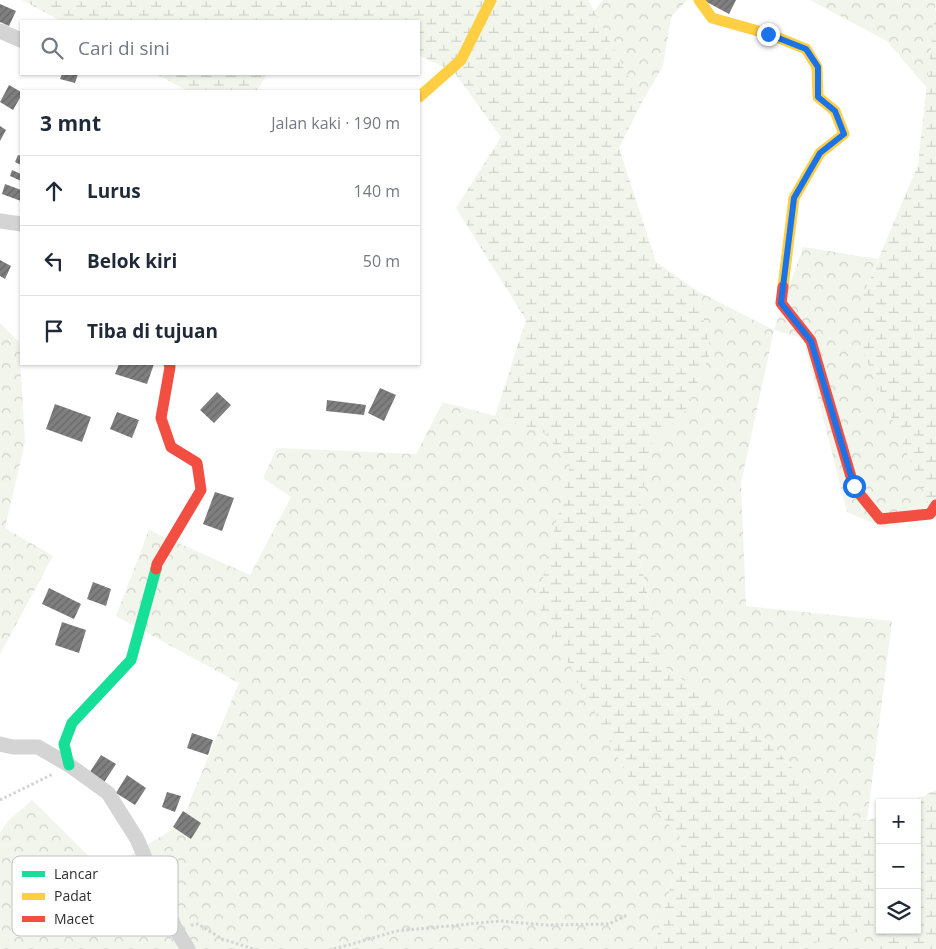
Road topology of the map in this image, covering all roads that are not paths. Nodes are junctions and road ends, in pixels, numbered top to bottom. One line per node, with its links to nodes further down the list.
1 (491, 0): 5 (street)
2 (699, 0): 9 (street)
3 (0, 30): 4 (street)
4 (20, 40)
5 (420, 96)
6 (0, 221): 7 (street)
7 (20, 224)
8 (170, 365): 11 (street)
9 (936, 505)
10 (0, 744): 11 (street)
11 (69, 766): 12 (street)
12 (144, 856)
13 (178, 933): 14 (street)
14 (188, 949)

